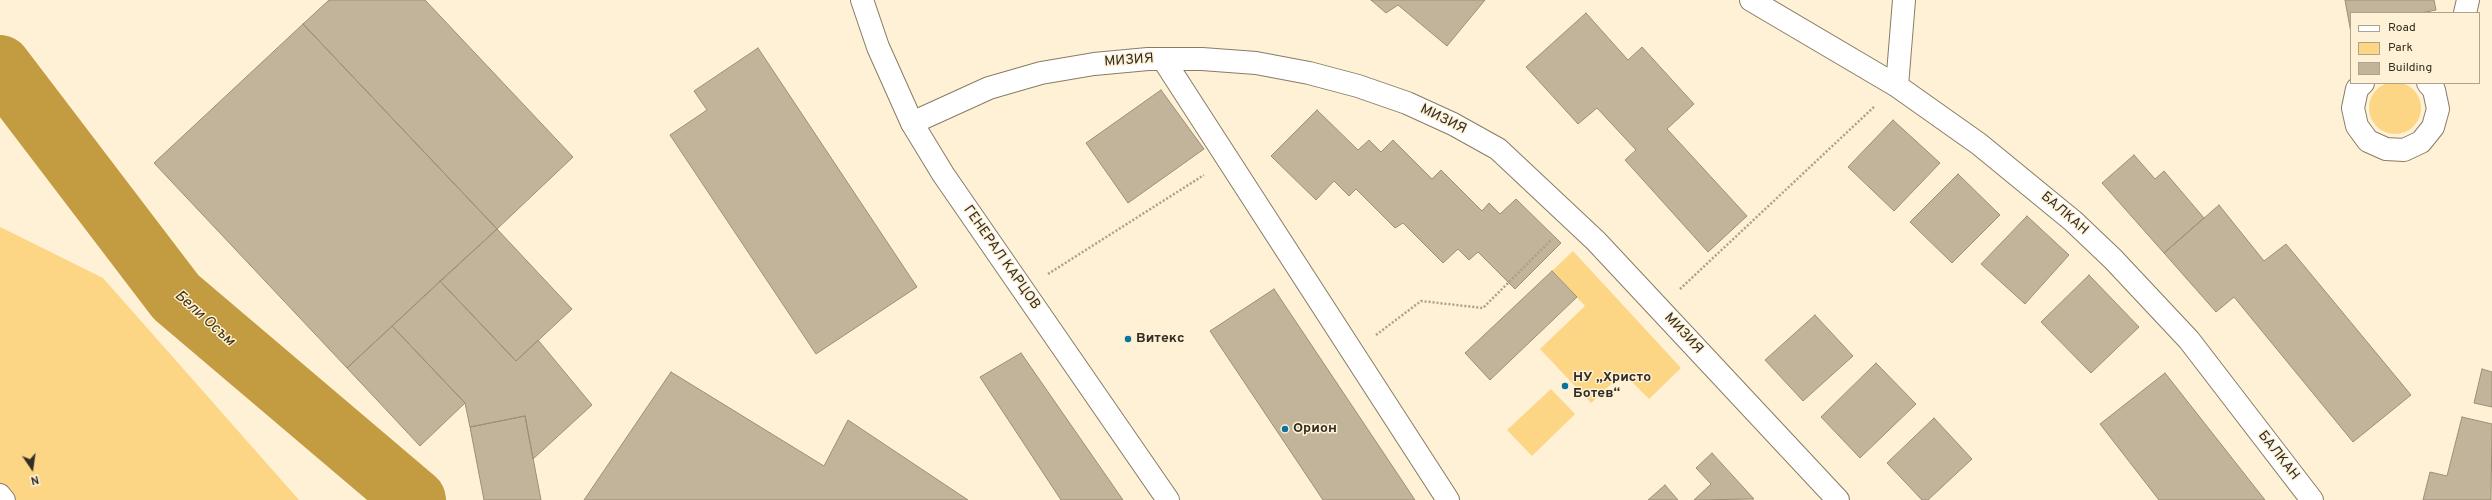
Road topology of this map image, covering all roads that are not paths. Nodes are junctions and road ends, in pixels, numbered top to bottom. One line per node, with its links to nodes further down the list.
1 (862, 0): 10 (street, ГЕНЕРАЛ КАРЦОВ)
2 (1751, 0): 9 (street, БАЛКАН)
3 (1904, 0): 9 (street)
4 (2468, 0): 5 (street)
5 (2465, 12)
6 (1163, 59): 10 (street, МИЗИЯ); 14 (street); 15 (street, МИЗИЯ)
7 (2362, 84): 8 (street)
8 (2429, 84)
9 (1897, 86): 16 (street, БАЛКАН)
10 (912, 123): 13 (street, ГЕНЕРАЛ КАРЦОВ)
11 (0, 494): 12 (lane)
12 (5, 500)
13 (1168, 500)
14 (1448, 500)
15 (1838, 500)
16 (2312, 500)

